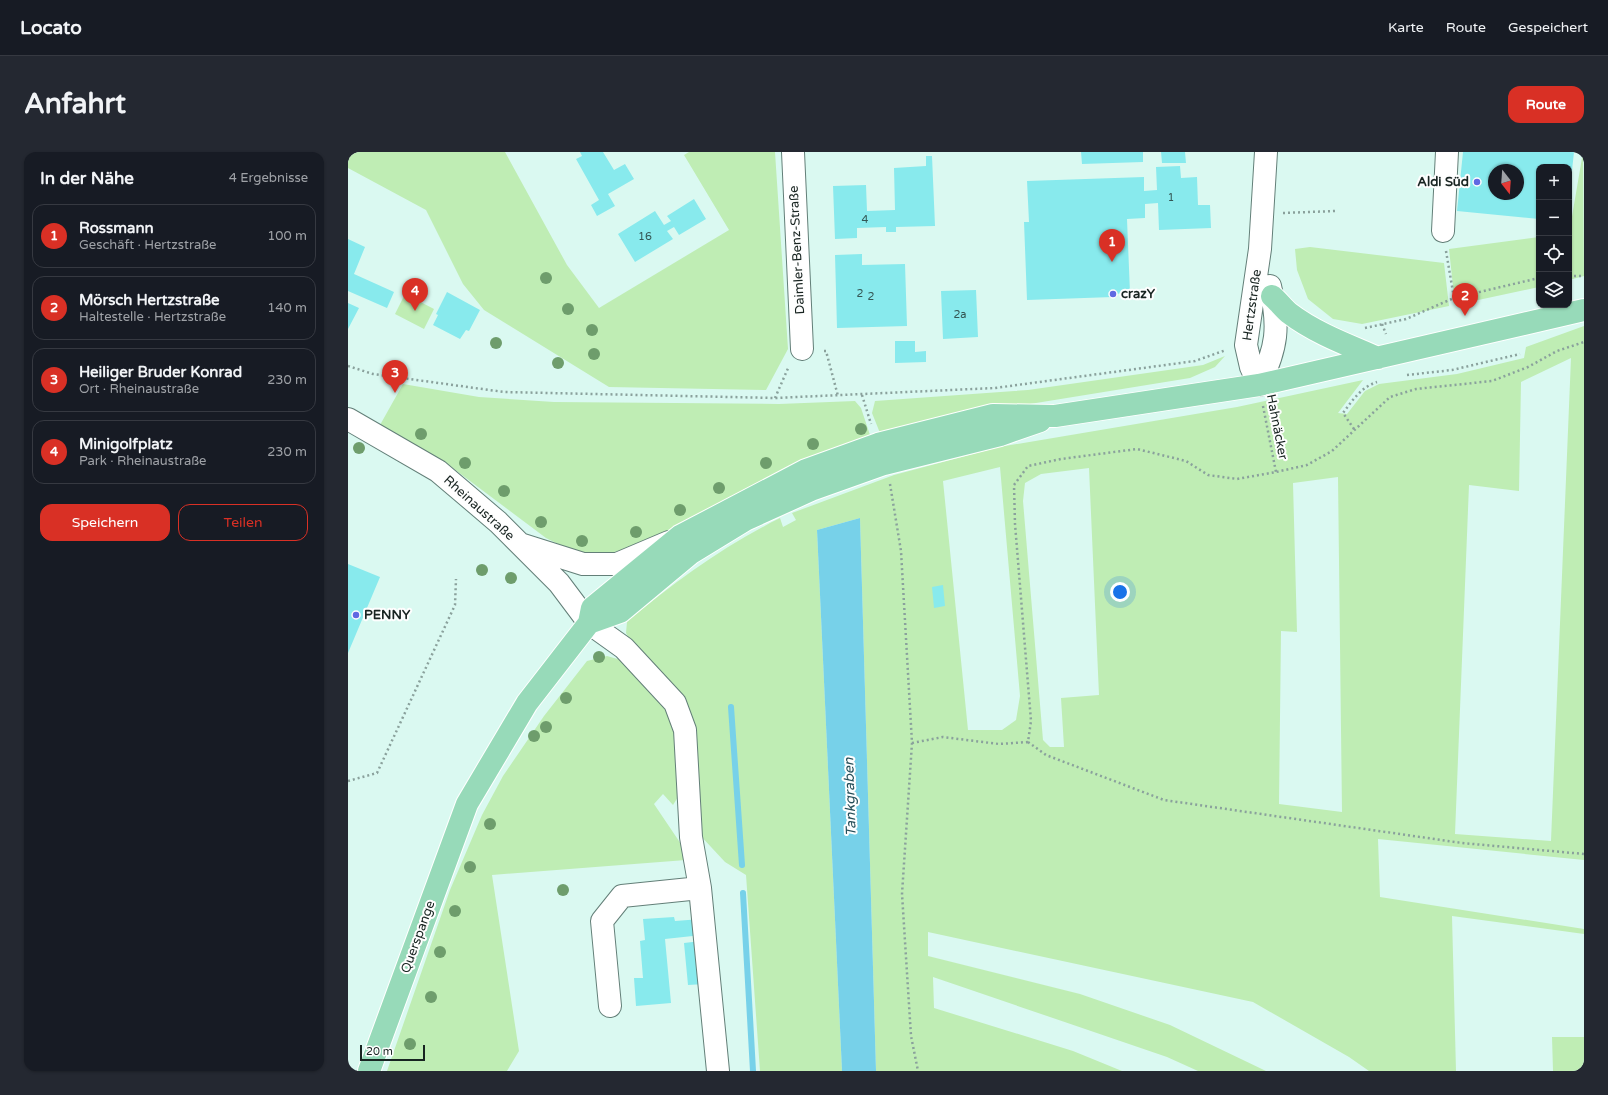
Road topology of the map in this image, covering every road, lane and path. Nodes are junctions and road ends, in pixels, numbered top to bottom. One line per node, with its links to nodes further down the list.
1 (792, 152): 17 (street, Daimler-Benz-Straße)
2 (1266, 152): 5 (street, Hertzstraße)
3 (1447, 152): 6 (street)
4 (1336, 211): 5 (path)
5 (1263, 214): 7 (street, Hertzstraße)
6 (1443, 231): 12 (path)
7 (1260, 249): 11 (street, Hertzstraße); 16 (street, Hertzstraße)
8 (1572, 276): 9 (path)
9 (1584, 276)
10 (1536, 279): 12 (path)
11 (1272, 296): 19 (main road); 23 (street, Hertzstraße)
12 (1454, 298): 14 (path)
13 (1584, 310): 19 (main road)
14 (1362, 328)
15 (1584, 342): 28 (path)
16 (1246, 345): 23 (street, Hertzstraße); 24 (path)
17 (802, 349): 24 (path); 25 (path)
18 (1520, 354): 21 (path)
19 (1378, 358): 23 (main road)
20 (348, 366): 25 (path)
21 (1400, 376)
22 (1378, 382): 28 (path)
23 (1259, 385): 26 (main road); 30 (path, Hahnäcker)
24 (838, 396): 25 (path)
25 (775, 398)
26 (1055, 416): 29 (main road); 31 (main road)
27 (349, 421): 32 (street, Rheinaustraße)
28 (1354, 429): 30 (path)
29 (884, 464): 34 (main road); 36 (path)
30 (1276, 472): 35 (path)
31 (677, 538): 32 (street); 34 (main road)
32 (518, 543): 34 (street, Rheinaustraße)
33 (456, 579): 37 (path)
34 (589, 623): 39 (street, Rheinaustraße); 41 (main road, Querspange)
35 (1028, 742): 36 (path); 38 (path)
36 (912, 743): 43 (path)
37 (348, 781)
38 (1584, 854)
39 (700, 888): 40 (street); 42 (street, Rheinaustraße)
40 (610, 1006)
41 (369, 1071)
42 (718, 1071)
43 (918, 1071)

